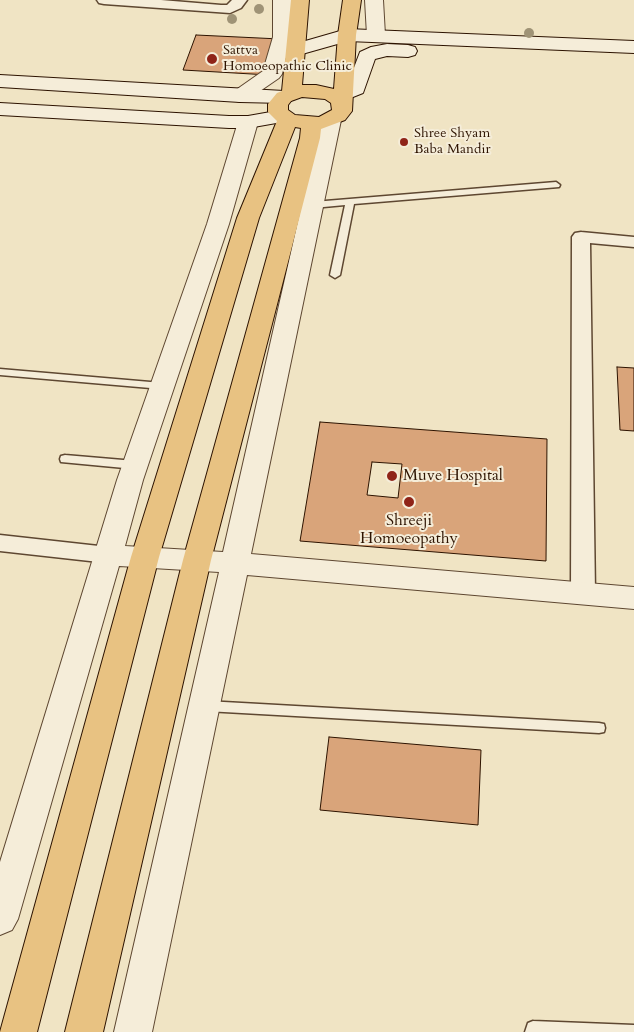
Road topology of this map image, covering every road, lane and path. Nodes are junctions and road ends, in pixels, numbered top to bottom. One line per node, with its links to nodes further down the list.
1 (104, 0): 7 (street)
2 (240, 0): 7 (street)
3 (282, 0): 15 (street)
4 (300, 0): 11 (main road)
5 (352, 0): 8 (main road)
6 (374, 0): 9 (street)
7 (164, 2)
8 (347, 35): 9 (street); 11 (street); 17 (main road)
9 (376, 35): 10 (street)
10 (634, 47)
11 (295, 50): 17 (main road)
12 (634, 60): 17 (street)
13 (0, 81): 15 (street)
14 (0, 94): 17 (street)
15 (240, 96): 17 (street)
16 (0, 109): 18 (street)
17 (306, 109): 18 (street); 21 (street); 30 (main road); 31 (main road)
18 (248, 122): 25 (street)
19 (556, 185): 20 (lane)
20 (350, 202): 21 (lane); 23 (lane)
21 (313, 205): 32 (street)
22 (634, 242): 33 (street)
23 (335, 275)
24 (0, 372): 25 (lane)
25 (162, 386): 27 (street)
26 (65, 459): 27 (lane)
27 (135, 465): 29 (street)
28 (0, 543): 29 (street)
29 (108, 555): 30 (street); 37 (street)
30 (145, 557): 31 (street); 38 (main road)
31 (196, 560): 32 (street); 39 (main road)
32 (235, 563): 33 (street); 35 (street)
33 (583, 593): 34 (street)
34 (634, 598)
35 (204, 706): 36 (lane); 40 (street)
36 (598, 728)
37 (0, 919)
38 (18, 1032)
39 (84, 1032)
40 (133, 1032)
41 (533, 1032): 42 (lane)
42 (634, 1032)

